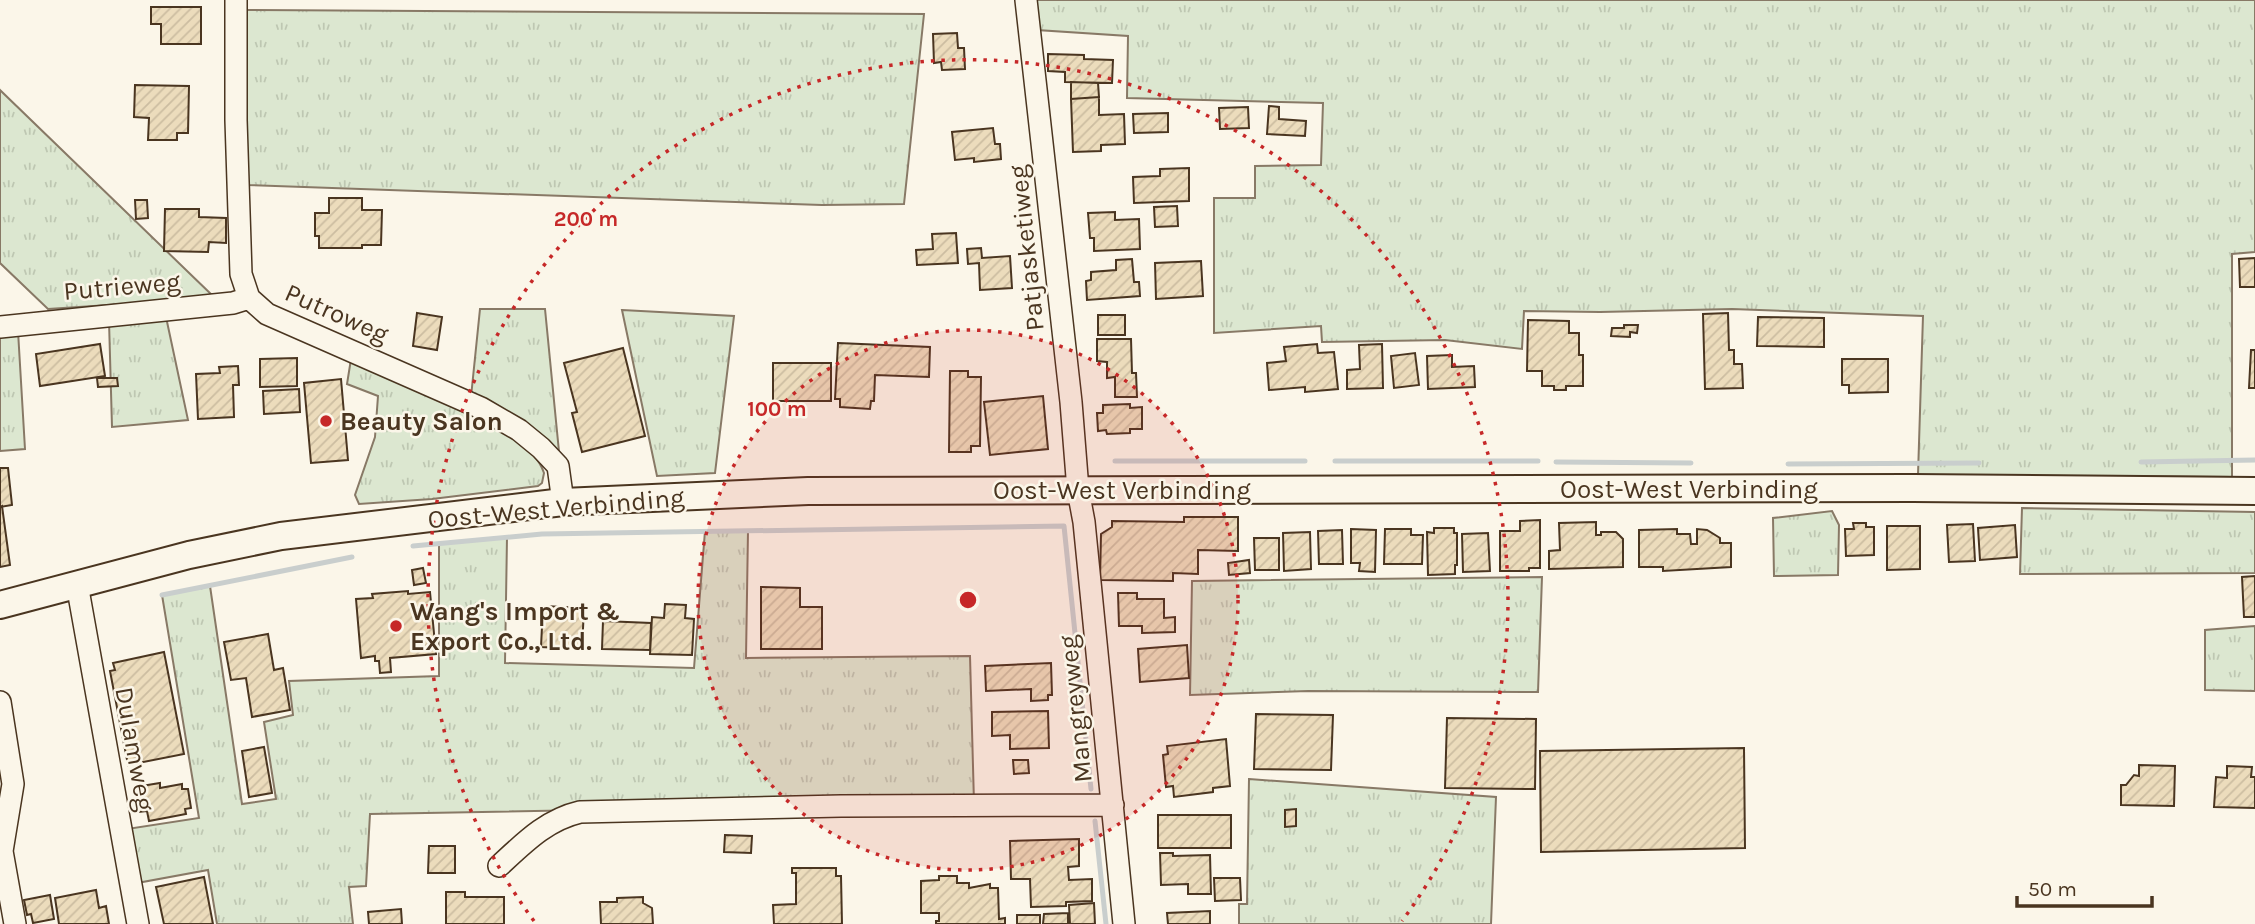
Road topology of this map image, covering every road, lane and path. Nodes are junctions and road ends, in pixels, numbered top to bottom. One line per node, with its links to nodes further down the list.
1 (236, 0): 3 (street, Putroweg)
2 (1026, 0): 5 (street, Patjasketiweg)
3 (249, 298): 4 (street, Putrieweg); 7 (street, Putroweg)
4 (0, 327)
5 (1078, 490): 6 (main road, Oost-West Verbinding); 7 (main road, Oost-West Verbinding); 11 (street, Mangreyweg)
6 (2255, 491)
7 (563, 502): 8 (main road, Oost-West Verbinding)
8 (77, 584): 9 (main road, Oost-West Verbinding); 14 (street, Dulamweg)
9 (0, 604)
10 (0, 702): 13 (street)
11 (1113, 805): 12 (street); 15 (street, Mangreyweg)
12 (499, 866)
13 (15, 924)
14 (138, 924)
15 (1124, 924)

